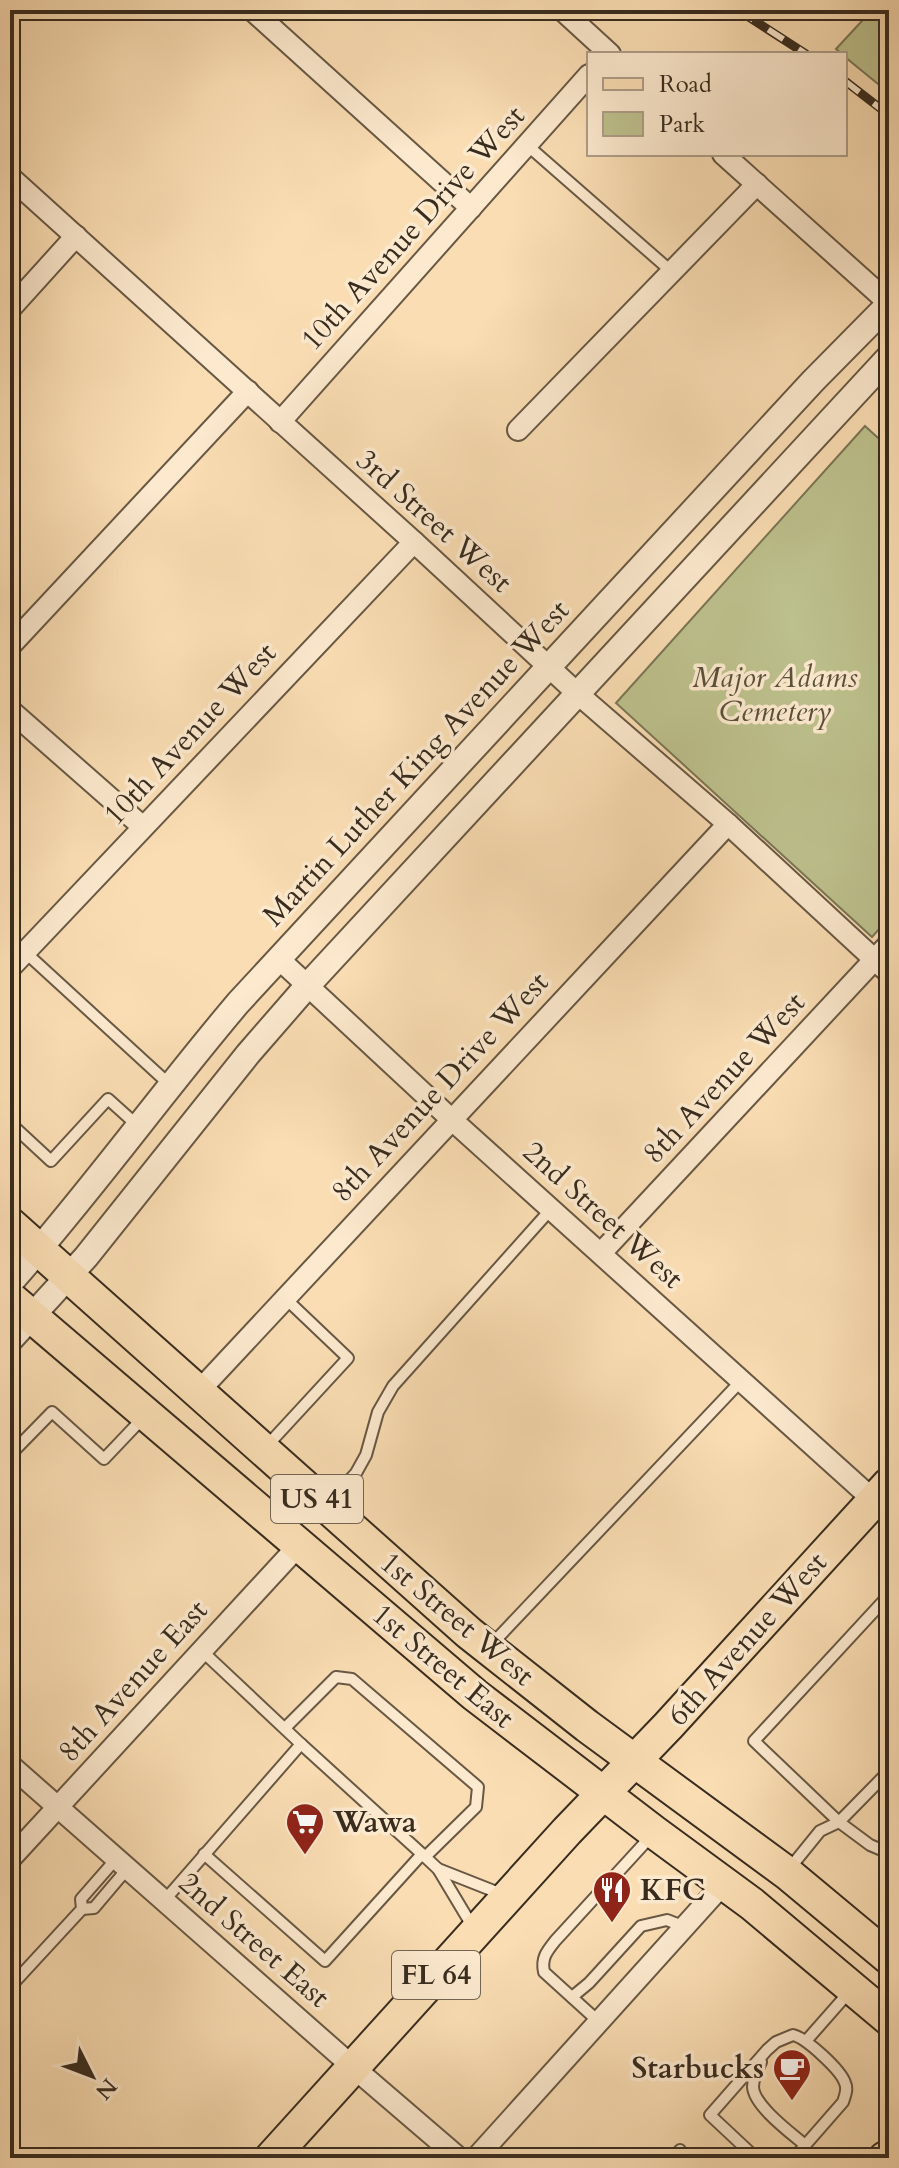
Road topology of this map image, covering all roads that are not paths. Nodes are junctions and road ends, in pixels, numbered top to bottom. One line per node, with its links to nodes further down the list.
1 (252, 10): 9 (street)
2 (562, 10): 3 (street)
3 (608, 52)
4 (587, 77): 5 (street, 10th Avenue Drive West)
5 (527, 145): 9 (street, 10th Avenue Drive West); 11 (lane)
6 (725, 156): 8 (street)
7 (10, 177): 10 (street, 3rd Street West)
8 (757, 184): 11 (street); 12 (street)
9 (471, 208): 16 (street, 10th Avenue Drive West)
10 (76, 236): 13 (street); 15 (street, 3rd Street West)
11 (672, 272): 17 (street)
12 (889, 303): 20 (street, Martin Luther King Avenue West)
13 (10, 309)
14 (889, 357): 21 (street)
15 (248, 391): 16 (street, 3rd Street West); 19 (street)
16 (280, 422): 18 (street, 3rd Street West)
17 (518, 430)
18 (414, 542): 20 (street, 3rd Street West); 24 (street, 10th Avenue West)
19 (10, 646)
20 (549, 667): 21 (street, 3rd Street West); 27 (street, Martin Luther King Avenue West)
21 (578, 694): 23 (street, 3rd Street West); 30 (street)
22 (10, 710): 24 (street)
23 (728, 824): 28 (street, 3rd Street West); 32 (street, 8th Avenue Drive West)
24 (143, 827): 26 (street, 10th Avenue West)
25 (889, 944): 28 (street, 8th Avenue West)
26 (25, 952): 29 (street, 10th Avenue West); 31 (lane)
27 (279, 959): 30 (street, 2nd Street West); 31 (street, Martin Luther King Avenue West)
28 (882, 966): 38 (street, 8th Avenue West)
29 (10, 968)
30 (308, 985): 32 (street, 2nd Street West); 39 (street)
31 (170, 1085): 34 (street, Martin Luther King Avenue West)
32 (451, 1119): 35 (street, 2nd Street West); 41 (street, 8th Avenue Drive West)
33 (10, 1123): 34 (lane)
34 (138, 1126): 37 (street, Martin Luther King Avenue West)
35 (552, 1208): 38 (street, 2nd Street West); 49 (lane)
36 (10, 1224): 37 (main road, 1st Street West / US 41)
37 (39, 1250): 39 (main road, 1st Street West / US 41); 40 (street, Martin Luther King Avenue West)
38 (602, 1252): 43 (street, 2nd Street West)
39 (68, 1278): 42 (street); 44 (main road, 1st Street West / US 41)
40 (10, 1283)
41 (285, 1298): 44 (street, 8th Avenue Drive West); 46 (lane)
42 (17, 1318): 45 (main road, 1st Street East / US 41)
43 (741, 1381): 48 (street, 2nd Street West); 52 (lane)
44 (198, 1392): 46 (main road, 1st Street West / US 41)
45 (146, 1414): 47 (lane); 50 (main road, 1st Street East / US 41)
46 (262, 1451): 49 (main road, 1st Street West / US 41)
47 (10, 1455)
48 (884, 1499): 56 (main road, 6th Avenue West / FL 64)
49 (325, 1506): 52 (main road, 1st Street West / US 41)
50 (300, 1544): 53 (street, 8th Avenue East); 59 (main road, 1st Street East / US 41)
51 (889, 1595): 61 (lane)
52 (487, 1648): 56 (main road, 1st Street West / US 41)
53 (201, 1650): 54 (lane); 60 (street, 8th Avenue East)
54 (285, 1728): 55 (lane); 65 (lane)
55 (301, 1744): 64 (lane); 65 (lane)
56 (634, 1761): 59 (main road, 6th Avenue West / FL 64); 69 (main road, 1st Street West / US 41)
57 (10, 1765): 60 (street, 2nd Street East)
58 (889, 1771): 61 (lane)
59 (602, 1793): 62 (main road, 1st Street East / US 41); 71 (main road, FL 64)
60 (58, 1808): 66 (street, 8th Avenue East); 67 (street, 2nd Street East)
61 (839, 1822): 63 (lane); 69 (lane)
62 (654, 1832): 70 (main road, 1st Street East / US 41); 78 (lane)
63 (887, 1851)
64 (204, 1854): 65 (lane); 72 (lane)
65 (423, 1855): 68 (lane)
66 (10, 1859)
67 (121, 1864): 72 (street, 2nd Street East); 76 (lane)
68 (438, 1869): 71 (lane); 74 (lane)
69 (787, 1873): 75 (main road, 1st Street West / US 41)
70 (724, 1883): 73 (street); 77 (main road, 1st Street East / US 41)
71 (507, 1896): 74 (main road, FL 64)
72 (164, 1901): 83 (street, 2nd Street East)
73 (685, 1927): 78 (lane); 80 (street)
74 (476, 1931): 83 (main road, FL 64)
75 (889, 1958)
76 (10, 1987)
77 (853, 1988): 79 (main road, 1st Street East / US 41); 81 (lane)
78 (572, 1997): 80 (lane)
79 (889, 2019)
80 (598, 2021): 88 (street)
81 (806, 2041): 82 (lane); 85 (lane)
82 (767, 2050): 85 (lane); 89 (lane)
83 (353, 2067): 86 (main road, FL 64); 87 (street, 2nd Street East)
84 (889, 2144): 91 (main road)
85 (805, 2145): 90 (lane)
86 (271, 2158)
87 (459, 2158)
88 (476, 2158)
89 (756, 2158)
90 (794, 2158)
91 (876, 2158)

